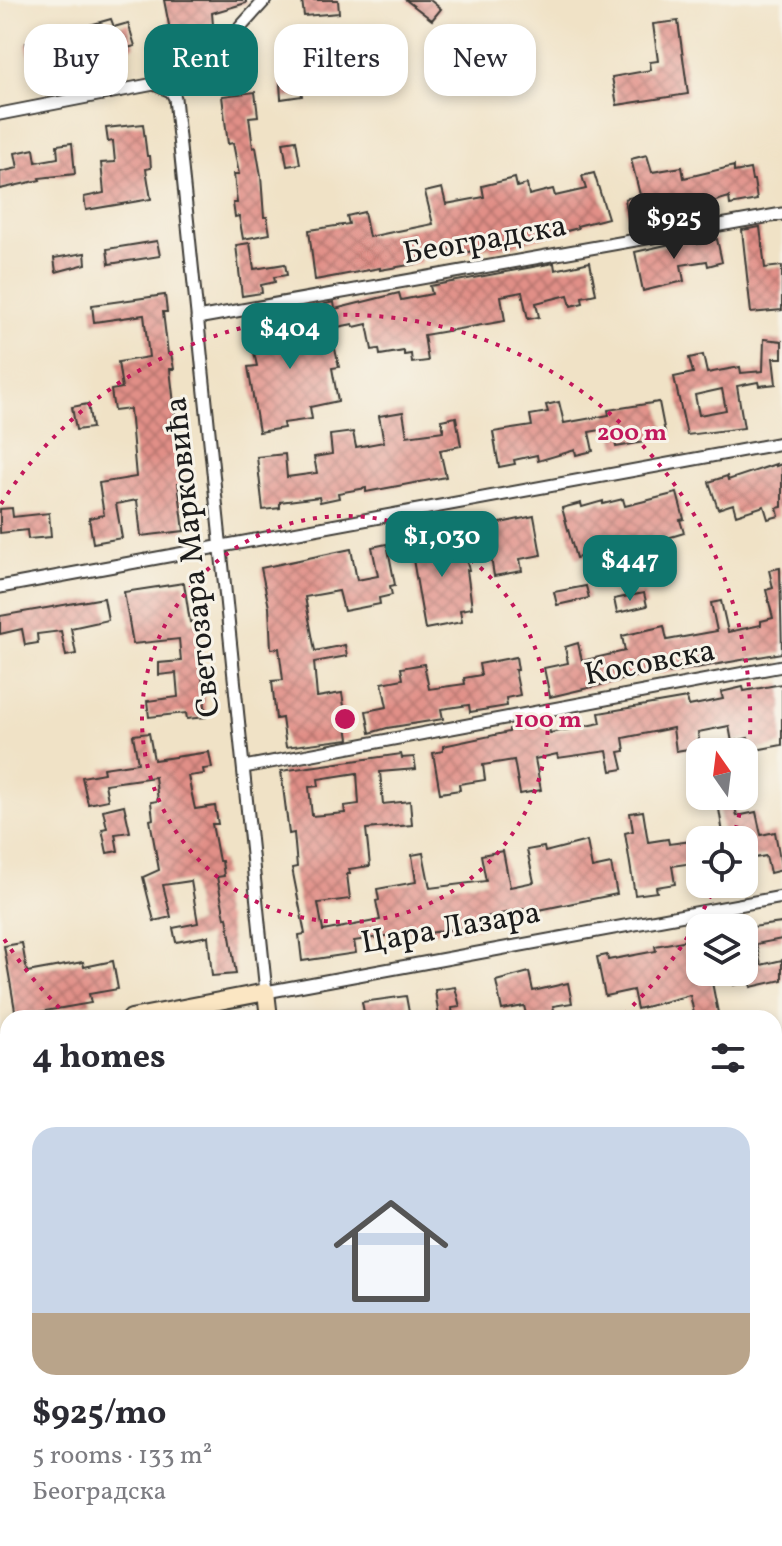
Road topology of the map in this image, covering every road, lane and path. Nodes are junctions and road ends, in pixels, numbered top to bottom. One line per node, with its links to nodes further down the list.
1 (265, 0): 2 (street)
2 (243, 24)
3 (144, 86): 5 (street)
4 (174, 96): 7 (street, Светозара Марковића)
5 (0, 114)
6 (782, 214): 7 (street, Београдска)
7 (197, 318): 9 (street, Светозара Марковића)
8 (782, 443): 9 (street)
9 (220, 546): 10 (street); 12 (street, Светозара Марковића)
10 (0, 587)
11 (782, 666): 12 (street, Косовска)
12 (244, 767): 14 (street, Светозара Марковића)
13 (782, 897): 14 (street, Цара Лазара)
14 (266, 992): 15 (street, Цара Лазара); 16 (street, Светозара Марковића)
15 (173, 1010)
16 (268, 1010)

